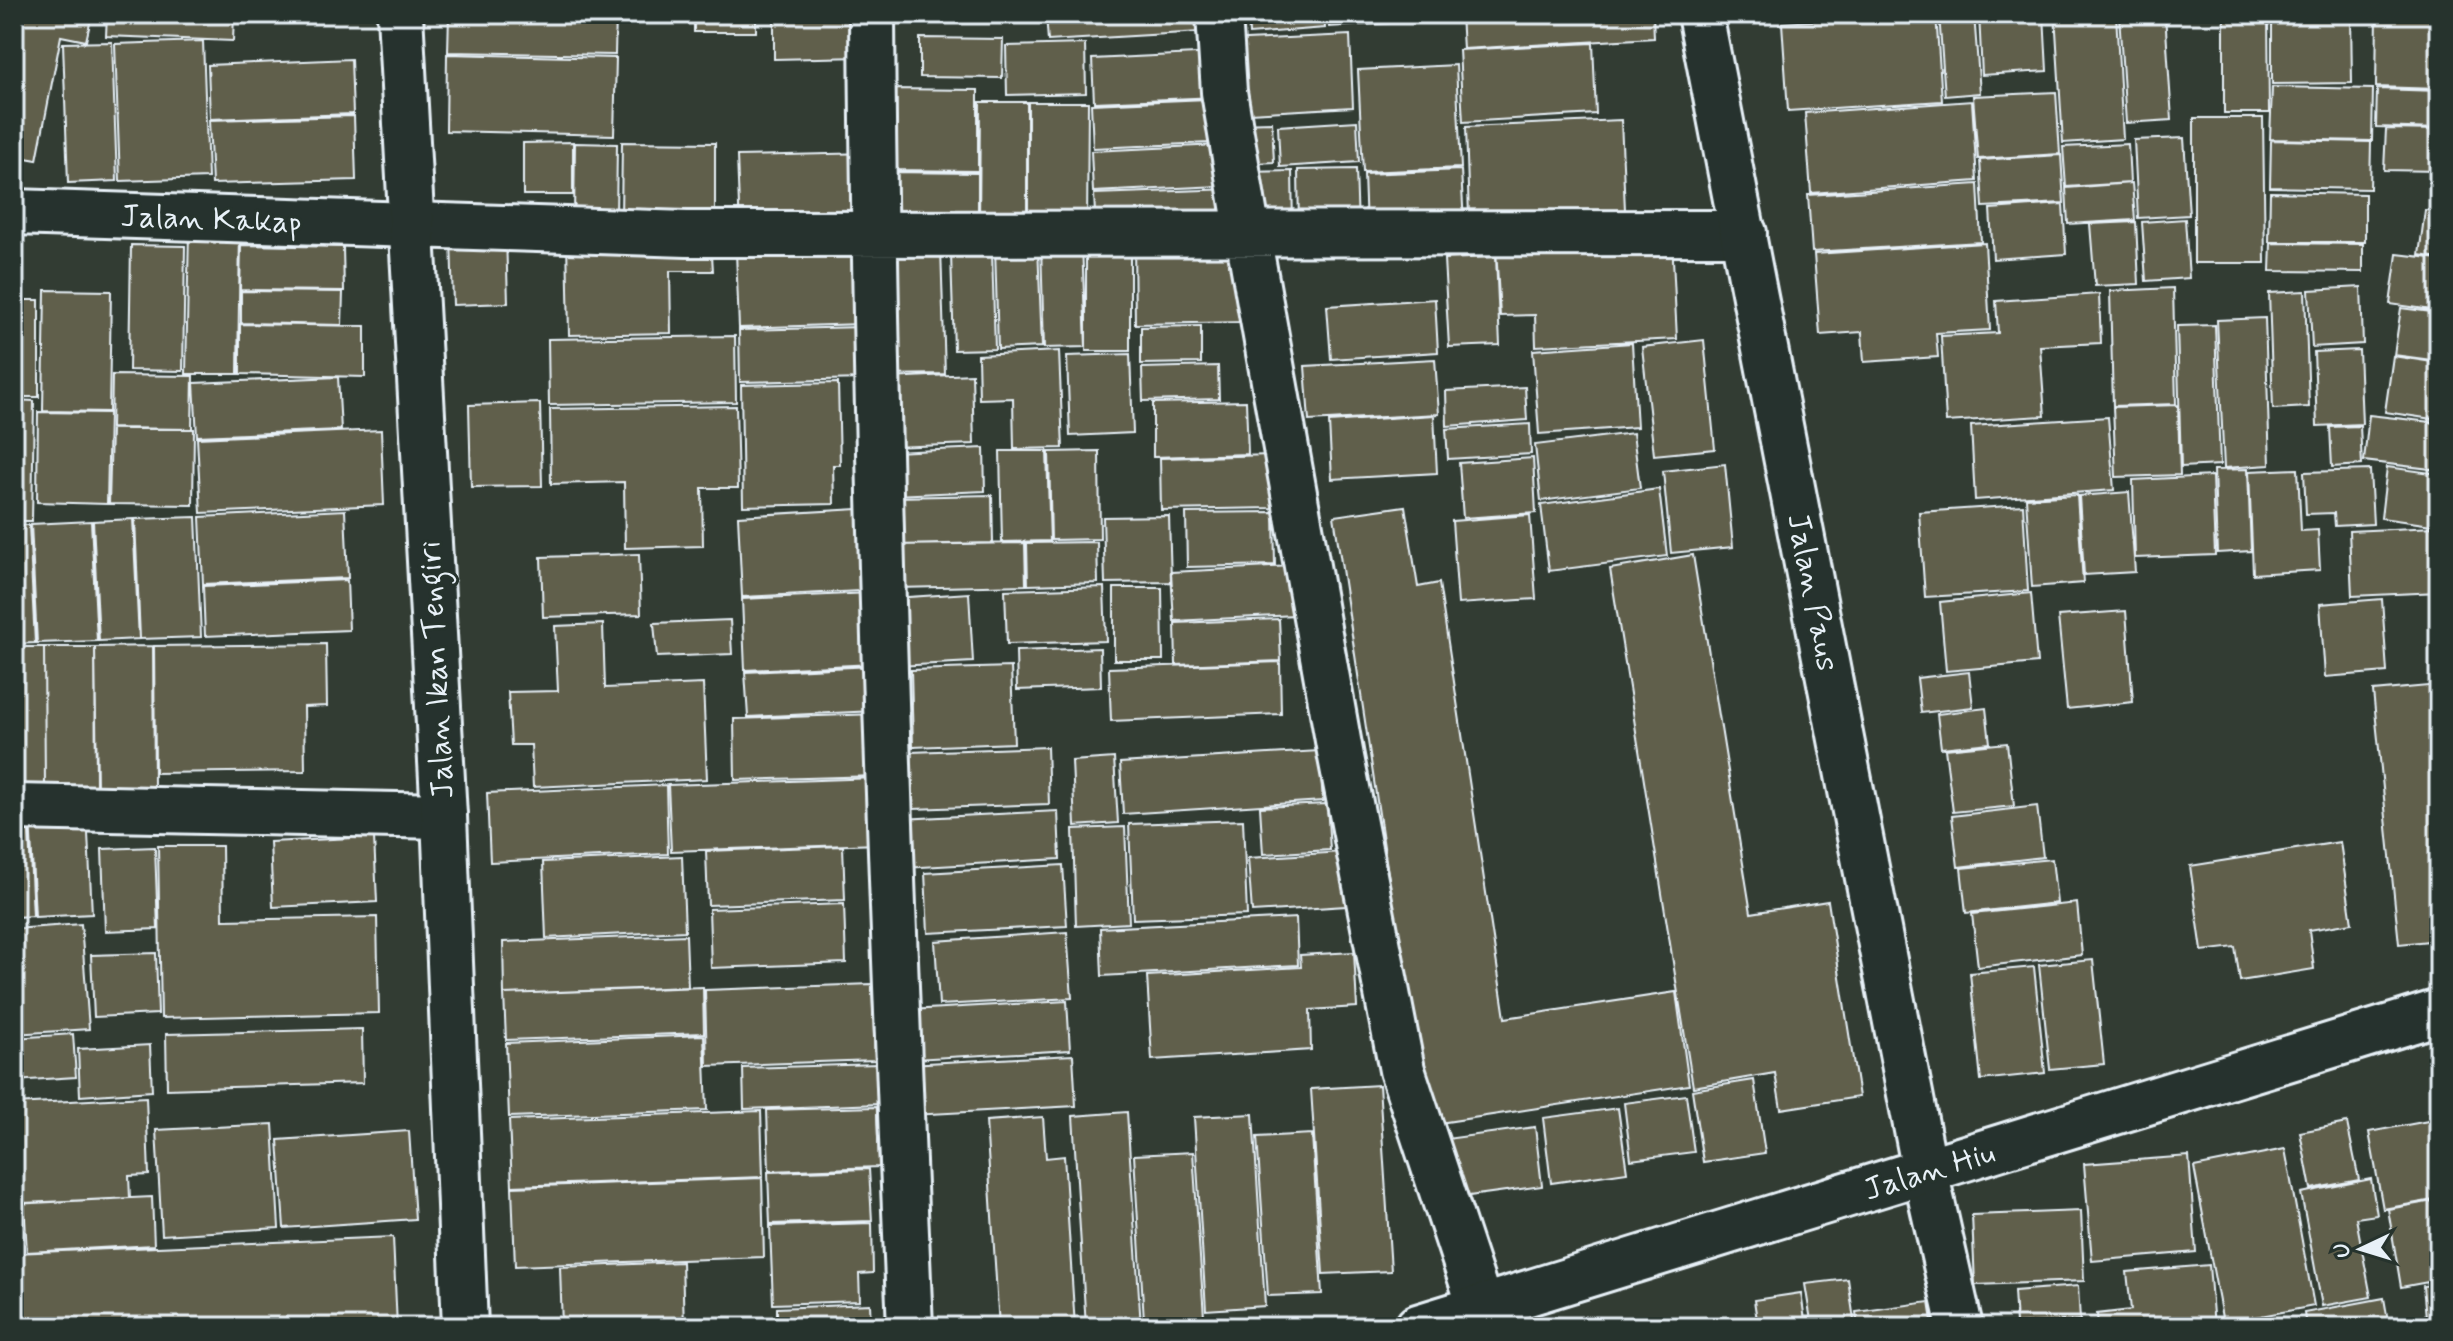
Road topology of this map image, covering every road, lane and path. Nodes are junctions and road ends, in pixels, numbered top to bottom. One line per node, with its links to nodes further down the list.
1 (400, 14): 6 (street, Jalan Ikan Tengiri)
2 (872, 14): 7 (street)
3 (1219, 14): 9 (street)
4 (1700, 14): 8 (street, Jalan Paus)
5 (14, 212): 6 (street, Jalan Kakap)
6 (409, 224): 7 (street, Jalan Kakap); 11 (street, Jalan Ikan Tengiri)
7 (873, 232): 9 (street, Jalan Kakap); 16 (street)
8 (1744, 233): 9 (street, Jalan Kakap); 13 (street, Jalan Paus)
9 (1248, 235): 14 (street)
10 (14, 807): 11 (street)
11 (444, 816): 15 (street, Jalan Ikan Tengiri)
12 (2439, 1012): 13 (street, Jalan Hiu)
13 (1925, 1171): 14 (street, Jalan Hiu); 18 (street, Jalan Paus)
14 (1483, 1317): 17 (street, Jalan Hiu)
15 (465, 1327)
16 (910, 1327)
17 (1418, 1327)
18 (1960, 1327)

